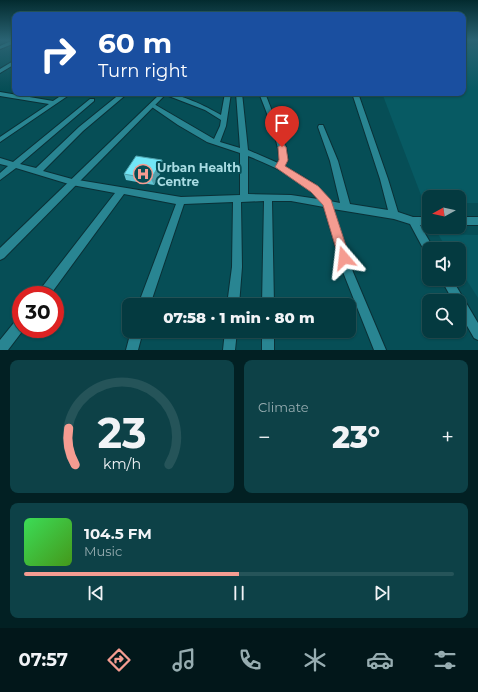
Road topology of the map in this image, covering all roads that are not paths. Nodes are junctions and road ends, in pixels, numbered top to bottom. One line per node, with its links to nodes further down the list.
1 (12, 64): 2 (street)
2 (0, 71)
3 (0, 94): 13 (street)
4 (64, 96): 13 (street)
5 (121, 96): 23 (street)
6 (161, 96): 14 (street)
7 (173, 96): 15 (street)
8 (228, 96): 15 (street)
9 (240, 96): 19 (street)
10 (263, 96): 22 (street)
11 (355, 96): 32 (street)
12 (92, 100): 21 (street)
13 (53, 103): 17 (street)
14 (152, 105): 18 (street); 25 (street)
15 (224, 118): 18 (street)
16 (321, 127): 31 (street)
17 (0, 140)
18 (216, 143): 19 (street)
19 (244, 152): 22 (street); 28 (street)
20 (0, 161): 21 (street)
21 (15, 166): 23 (street); 24 (street)
22 (280, 167): 30 (street)
23 (37, 172): 25 (street)
24 (0, 177)
25 (72, 182): 26 (street); 38 (street)
26 (122, 190): 29 (street); 39 (street)
27 (268, 197): 28 (street); 30 (street); 43 (street)
28 (241, 198): 29 (street); 42 (street)
29 (181, 201): 41 (street)
30 (327, 203): 31 (street); 53 (street)
31 (346, 206): 32 (street)
32 (394, 215): 33 (street)
33 (413, 221): 34 (street); 37 (street)
34 (422, 221)
35 (466, 221): 36 (street)
36 (478, 221)
37 (425, 242)
38 (0, 255)
39 (50, 286)
40 (450, 286): 44 (street)
41 (146, 298)
42 (234, 298)
43 (268, 298)
44 (478, 334)
45 (12, 335): 49 (street)
46 (135, 338): 50 (street)
47 (230, 338): 51 (street)
48 (268, 338): 52 (street)
49 (0, 350)
50 (132, 350)
51 (229, 350)
52 (268, 350)
53 (380, 350)

